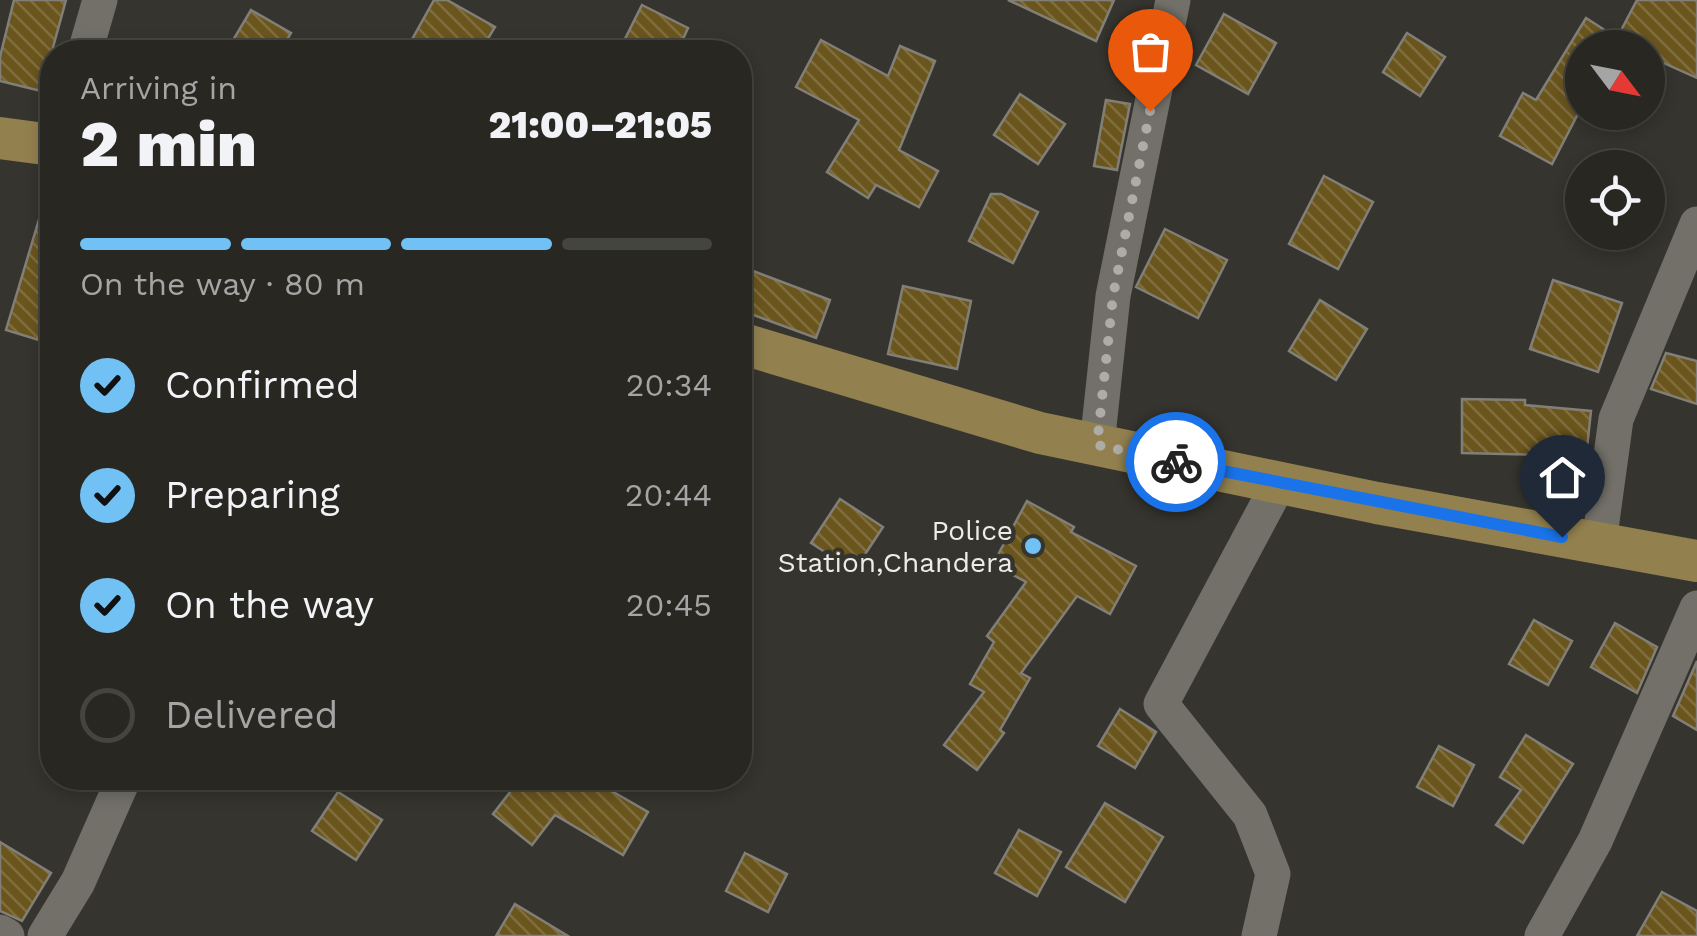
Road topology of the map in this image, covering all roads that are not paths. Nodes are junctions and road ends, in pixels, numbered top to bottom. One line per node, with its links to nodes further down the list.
1 (100, 0): 3 (street)
2 (1172, 0): 8 (street)
3 (88, 40)
4 (0, 138): 5 (main road)
5 (40, 144)
6 (1697, 224): 10 (street)
7 (752, 347): 8 (main road)
8 (1097, 445): 9 (main road)
9 (1279, 482): 10 (main road); 17 (street)
10 (1599, 543): 11 (main road)
11 (1697, 561)
12 (1697, 608): 18 (street)
13 (119, 790): 16 (street)
14 (0, 932): 15 (street)
15 (6, 936)
16 (46, 936)
17 (1259, 936)
18 (1542, 936)

